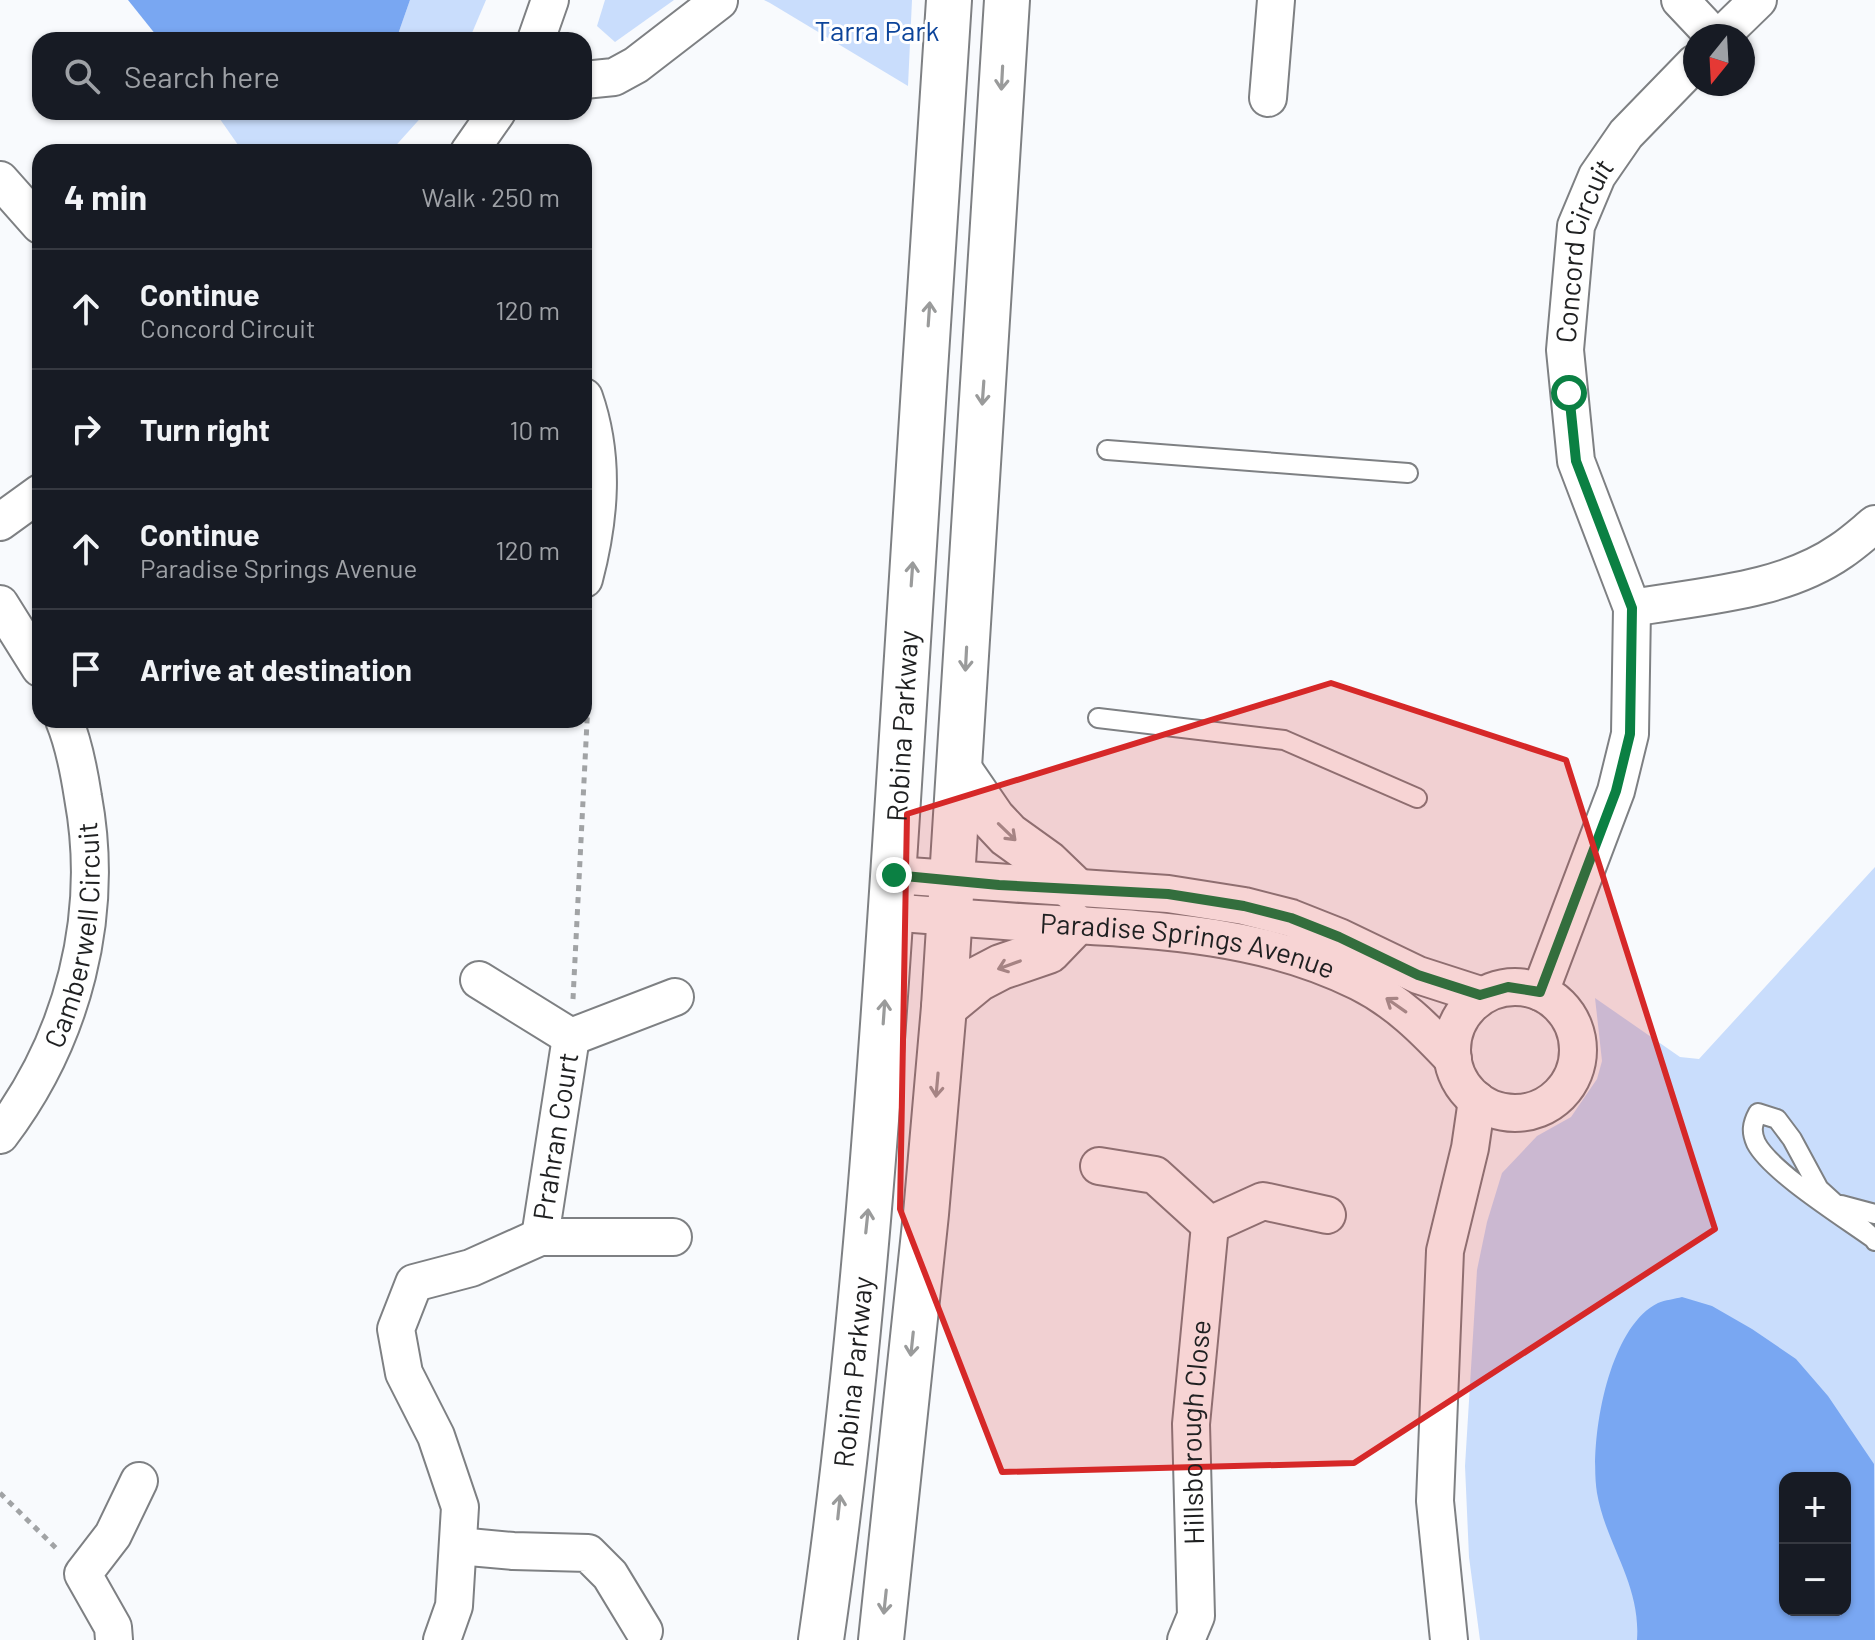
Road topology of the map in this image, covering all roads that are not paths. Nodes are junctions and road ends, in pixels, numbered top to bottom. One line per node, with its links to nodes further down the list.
1 (550, 0): 10 (street)
2 (949, 0): 32 (main road, Robina Parkway, one-way to 2)
3 (1007, 0): 30 (main road, Robina Parkway, one-way to 30)
4 (1276, 0): 13 (street)
5 (1680, 0): 8 (street)
6 (1758, 0): 9 (street)
7 (719, 1): 12 (street)
8 (1703, 24)
9 (1733, 24)
10 (539, 32)
11 (1683, 75): 26 (street, Concord Circuit)
12 (592, 79)
13 (1268, 98)
14 (491, 120): 15 (street)
15 (475, 144)
16 (0, 180): 17 (street)
17 (32, 216)
18 (592, 425): 24 (street)
19 (1107, 450): 20 (lane)
20 (1408, 473)
21 (32, 499): 22 (street)
22 (0, 522)
23 (1875, 524): 26 (street)
24 (592, 542)
25 (0, 604): 27 (street)
26 (1632, 608): 36 (street, Concord Circuit)
27 (32, 655)
28 (1098, 718): 31 (lane)
29 (66, 728): 44 (street, Camberwell Circuit)
30 (960, 771): 33 (main road, Robina Parkway); 34 (main road, one-way to 34)
31 (1417, 798)
32 (893, 894): 33 (street, Paradise Springs Avenue); 59 (main road, Robina Parkway, one-way to 32)
33 (951, 899): 34 (street, Paradise Springs Avenue); 39 (main road, Robina Parkway)
34 (1073, 906): 37 (street, Paradise Springs Avenue); 39 (main road, one-way to 39); 41 (street, Paradise Springs Avenue, one-way to 34)
35 (479, 980): 40 (street, Prahran Court)
36 (1540, 992): 37 (street); 43 (street)
37 (1480, 995): 41 (street)
38 (675, 997): 40 (street, Prahran Court)
39 (944, 1007): 60 (main road, Robina Parkway, one-way to 60)
40 (571, 1037): 51 (street, Prahran Court)
41 (1453, 1059): 42 (street)
42 (1477, 1100): 43 (street); 46 (street)
43 (1521, 1113): 46 (street)
44 (0, 1135)
45 (1099, 1166): 50 (street)
46 (1459, 1199): 62 (street)
47 (1831, 1201): 48 (lane); 53 (lane); 53 (lane)
48 (1875, 1214)
49 (1327, 1215): 50 (street)
50 (1210, 1225): 61 (street, Hillsborough Close)
51 (540, 1237): 52 (street, Prahran Court); 55 (street, Prahran Court)
52 (673, 1237)
53 (1874, 1240)
54 (139, 1481): 57 (street)
55 (458, 1546): 56 (street); 58 (street)
56 (644, 1631)
57 (114, 1640)
58 (442, 1640)
59 (821, 1640)
60 (881, 1640)
61 (1186, 1640)
62 (1449, 1640)

